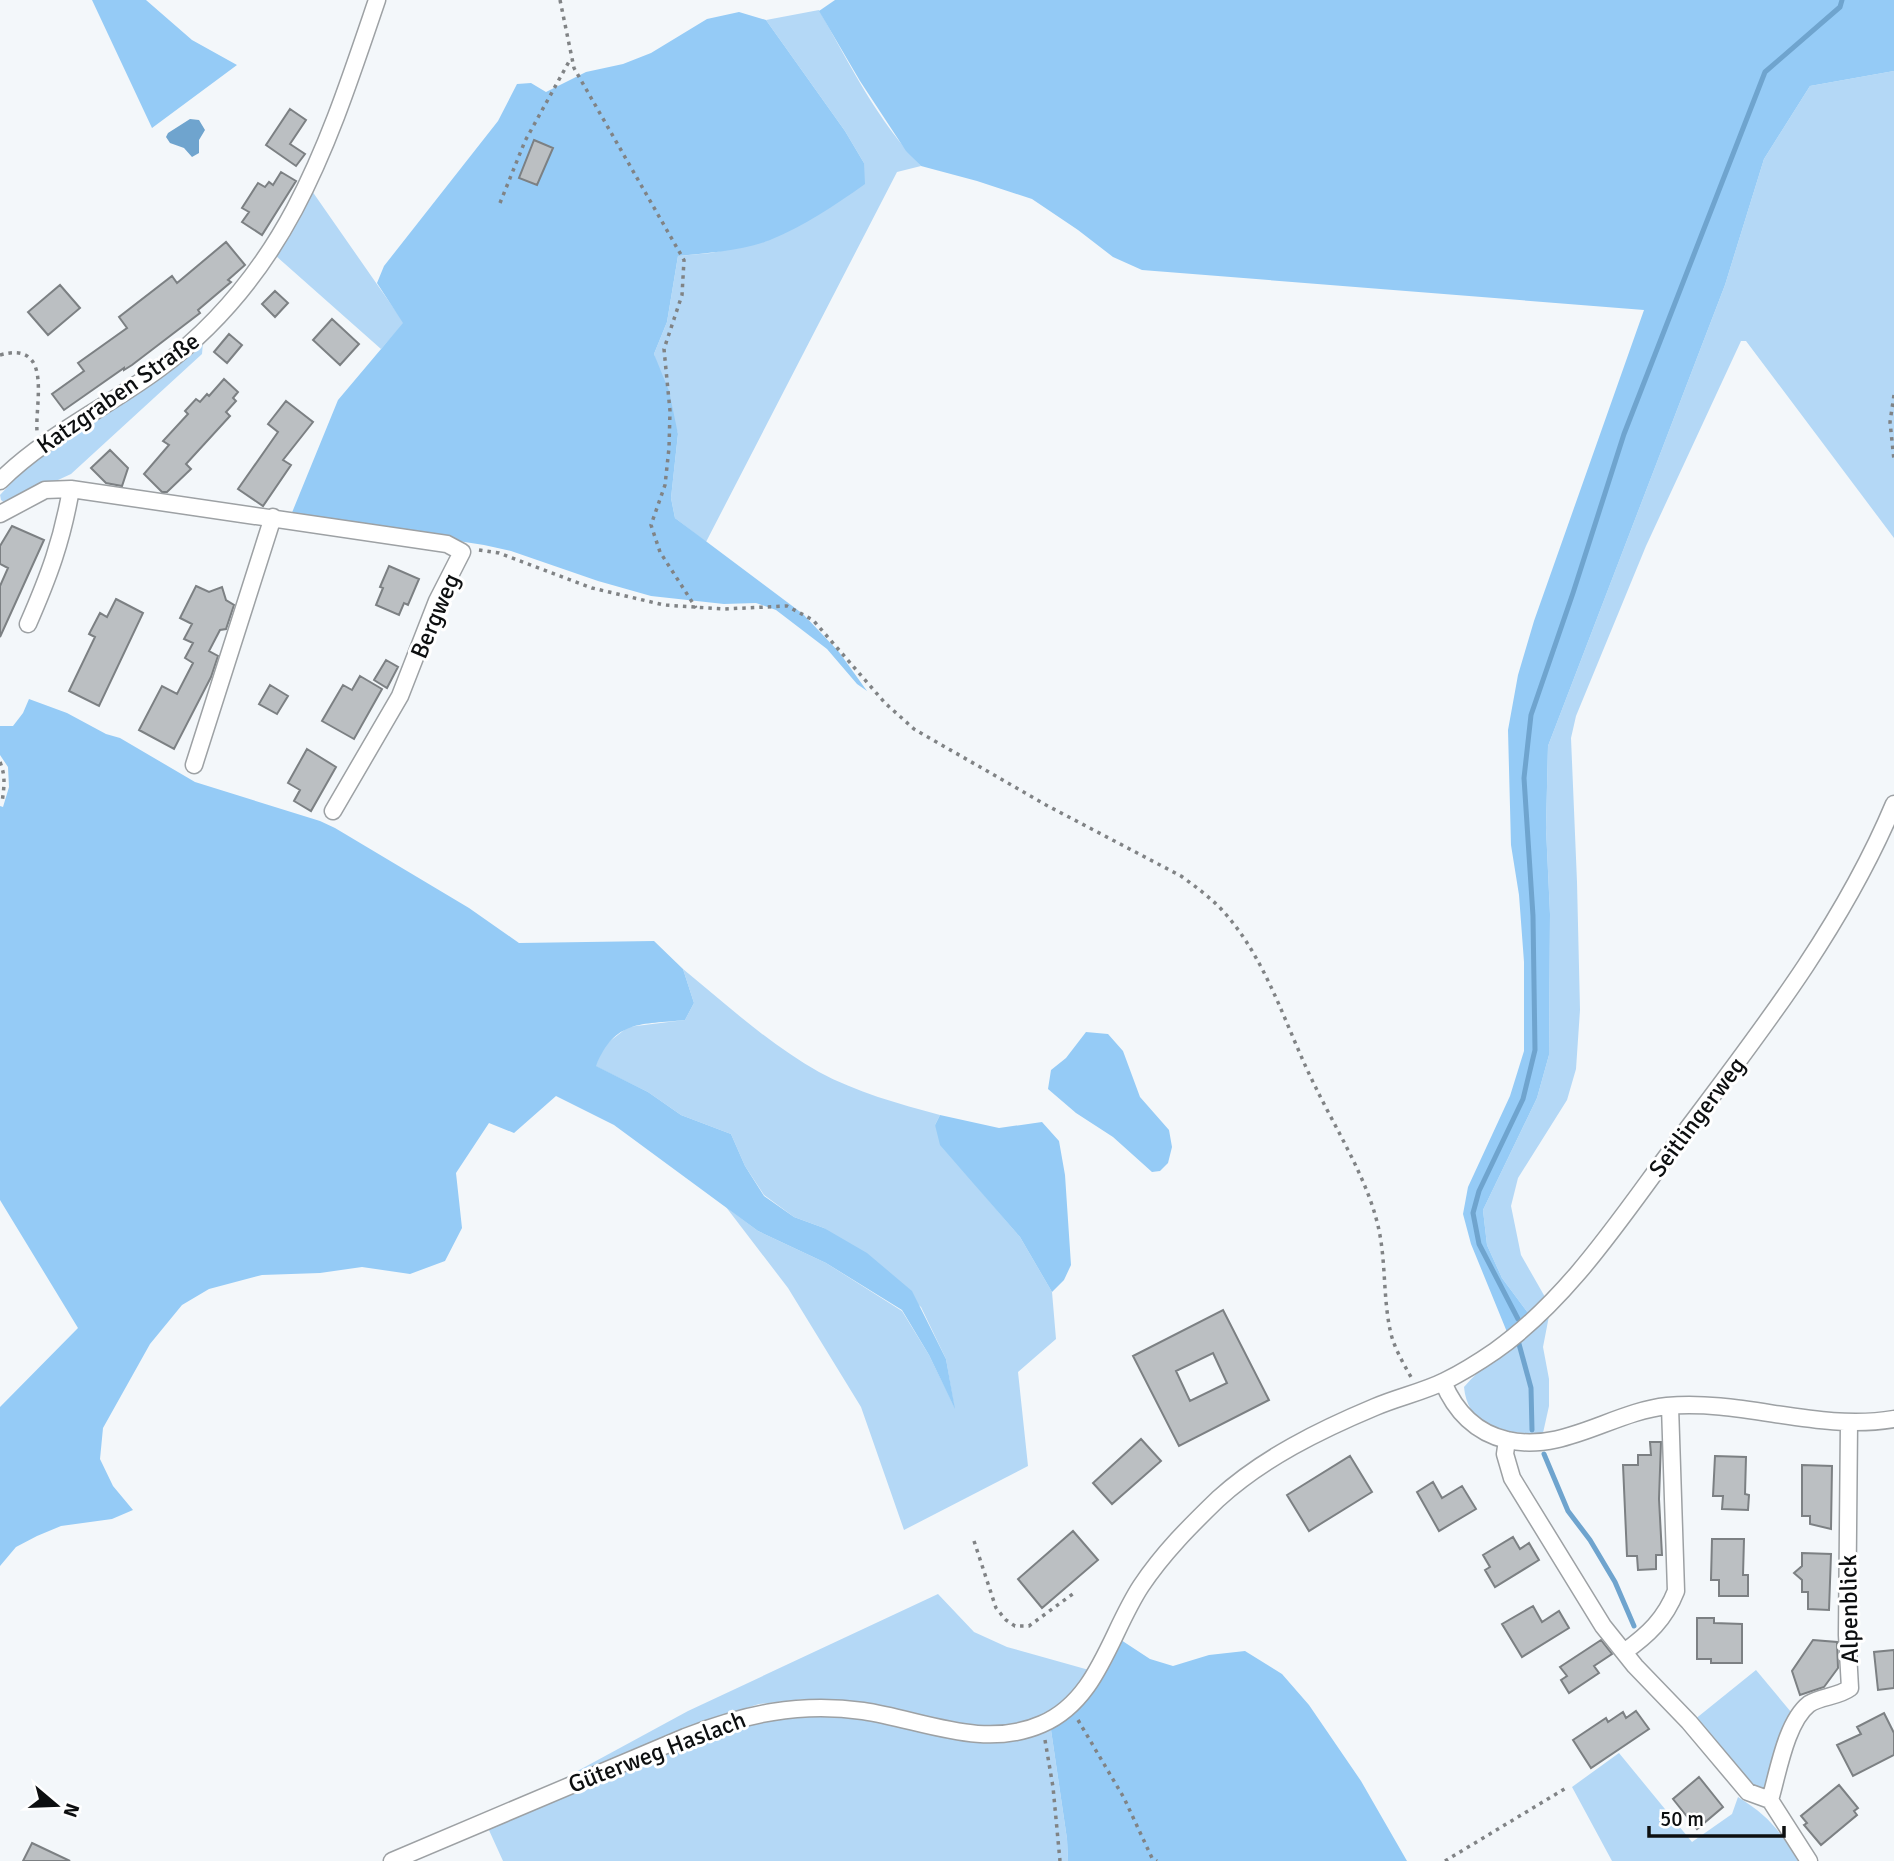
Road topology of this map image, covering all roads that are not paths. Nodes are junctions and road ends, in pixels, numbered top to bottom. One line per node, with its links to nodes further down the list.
1 (377, 0): 2 (street, Katzgraben Straße)
2 (0, 481)
3 (71, 489): 4 (street, Bergweg); 5 (street, Bergweg); 6 (street)
4 (0, 514)
5 (273, 517): 7 (street); 9 (street, Bergweg)
6 (28, 624)
7 (194, 765)
8 (1894, 804): 10 (street, Seitlingerweg)
9 (333, 811)
10 (1443, 1382): 14 (street); 17 (street, Güterweg Haslach)
11 (1670, 1406): 13 (street); 14 (street); 15 (street)
12 (1894, 1419): 13 (street)
13 (1849, 1423): 16 (street, Alpenblick)
14 (1507, 1440): 15 (street)
15 (1624, 1652): 16 (street)
16 (1770, 1800): 18 (street)
17 (392, 1861)
18 (1809, 1861)

